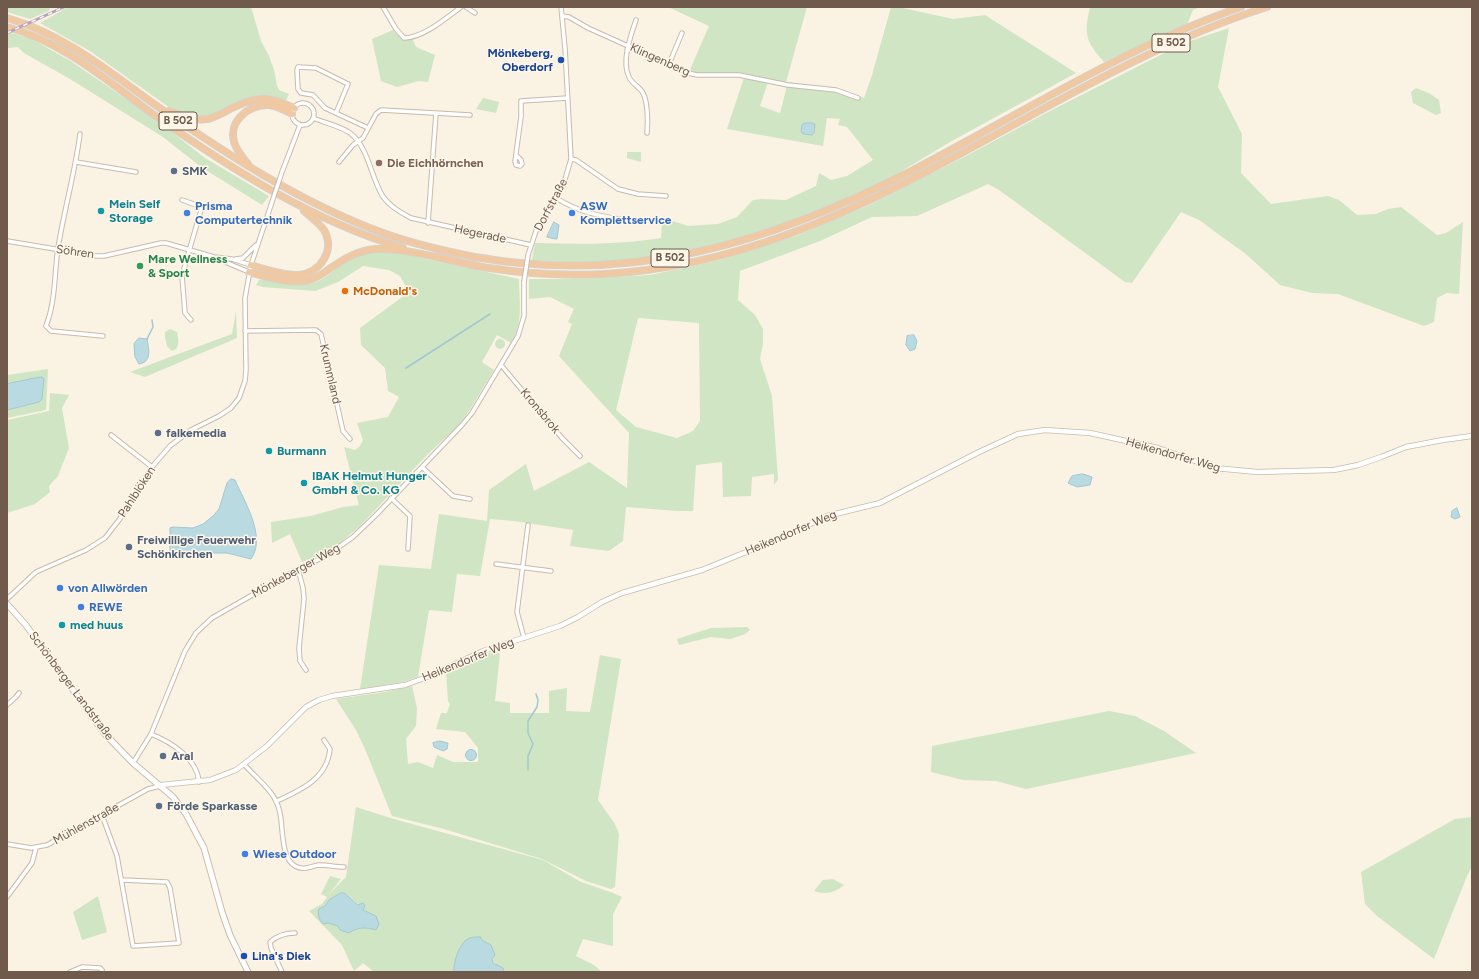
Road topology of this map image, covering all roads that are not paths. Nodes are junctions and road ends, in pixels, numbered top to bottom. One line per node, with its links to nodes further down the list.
1 (383, 7): 2 (street)
2 (460, 7)
3 (466, 7): 7 (street)
4 (561, 7): 8 (street, Dorfstraße)
5 (1241, 7): 32 (highway, B 502)
6 (1267, 7): 45 (highway, B 502)
7 (475, 13)
8 (562, 16): 13 (street, Klingenberg); 15 (street, Dorfstraße)
9 (7, 18): 17 (highway, B 502)
10 (636, 20): 13 (street)
11 (7, 27): 37 (highway, B 502)
12 (682, 33): 14 (street)
13 (627, 45): 14 (street, Klingenberg); 25 (street)
14 (669, 64): 16 (street, Klingenberg)
15 (568, 98): 28 (street); 29 (street, Dorfstraße)
16 (858, 98)
17 (159, 107): 18 (highway); 32 (highway, B 502)
18 (293, 111): 22 (street); 23 (street); 32 (highway)
19 (336, 113): 19 (street); 24 (street)
20 (436, 113): 21 (street); 24 (street); 39 (street)
21 (470, 115)
22 (313, 118): 23 (street); 27 (street, Hegerade)
23 (300, 125): 41 (street, Pahlblöken, bridge)
24 (368, 128): 27 (street)
25 (647, 133)
26 (80, 134): 30 (street)
27 (358, 142): 31 (street); 39 (street, Hegerade)
28 (516, 155)
29 (571, 159): 34 (street); 35 (street, Dorfstraße)
30 (76, 162): 33 (street); 43 (street)
31 (339, 162)
32 (253, 170)
33 (136, 172)
34 (666, 196)
35 (556, 198): 38 (street); 42 (street, Dorfstraße)
36 (182, 200): 44 (street)
37 (297, 205): 45 (highway, B 502); 48 (highway)
38 (631, 221)
39 (428, 223): 42 (street, Hegerade)
40 (7, 241): 43 (street, Söhren)
41 (257, 244): 47 (street); 48 (street, Pahlblöken)
42 (531, 245): 53 (street, Dorfstraße, bridge)
43 (58, 250): 44 (street, Söhren); 52 (street)
44 (188, 251): 46 (street, Söhren); 50 (street)
45 (431, 256): 49 (highway)
46 (214, 257): 47 (street, Söhren); 49 (street)
47 (232, 259): 48 (street, Söhren)
48 (251, 265): 49 (street, Pahlblöken)
49 (249, 272): 51 (street, Pahlblöken)
50 (191, 320)
51 (245, 331): 57 (street, Krummland); 59 (street, Pahlblöken)
52 (103, 336)
53 (509, 351): 54 (street, Mönkeberger Weg)
54 (501, 365): 58 (street, Kronsbrok); 60 (street, Mönkeberger Weg)
55 (111, 435): 59 (street)
56 (1472, 436): 71 (street, Heikendorfer Weg)
57 (350, 440)
58 (580, 456)
59 (152, 467): 69 (street, Pahlblöken)
60 (422, 467): 61 (street, Mönkeberger Weg); 62 (street)
61 (391, 498): 64 (street); 67 (street, Mönkeberger Weg)
62 (470, 499)
63 (528, 524): 66 (street)
64 (408, 548)
65 (496, 564): 66 (street)
66 (522, 567): 68 (street); 71 (street)
67 (298, 569): 72 (street); 75 (street, Mönkeberger Weg)
68 (551, 571)
69 (7, 599)
70 (7, 604): 77 (main road, Schönberger Landstraße)
71 (524, 638): 78 (street, Heikendorfer Weg)
72 (306, 670)
73 (19, 693): 74 (street)
74 (7, 704)
75 (151, 734): 77 (street, Mönkeberger Weg); 79 (street)
76 (324, 740): 81 (street)
77 (134, 763): 80 (main road, Schönberger Landstraße)
78 (244, 764): 79 (street, Heikendorfer Weg); 81 (street)
79 (199, 782): 80 (street, Heikendorfer Weg)
80 (161, 785): 82 (street, Mühlenstraße); 91 (main road, Schönberger Landstraße)
81 (277, 801): 85 (street)
82 (102, 815): 84 (street, Mühlenstraße); 86 (street)
83 (7, 844): 84 (street, Mühlenstraße)
84 (36, 848): 87 (street)
85 (344, 867)
86 (122, 880): 86 (street)
87 (7, 896)
88 (295, 933): 92 (street)
89 (102, 970): 90 (street)
90 (70, 972)
91 (248, 972)
92 (282, 972)

